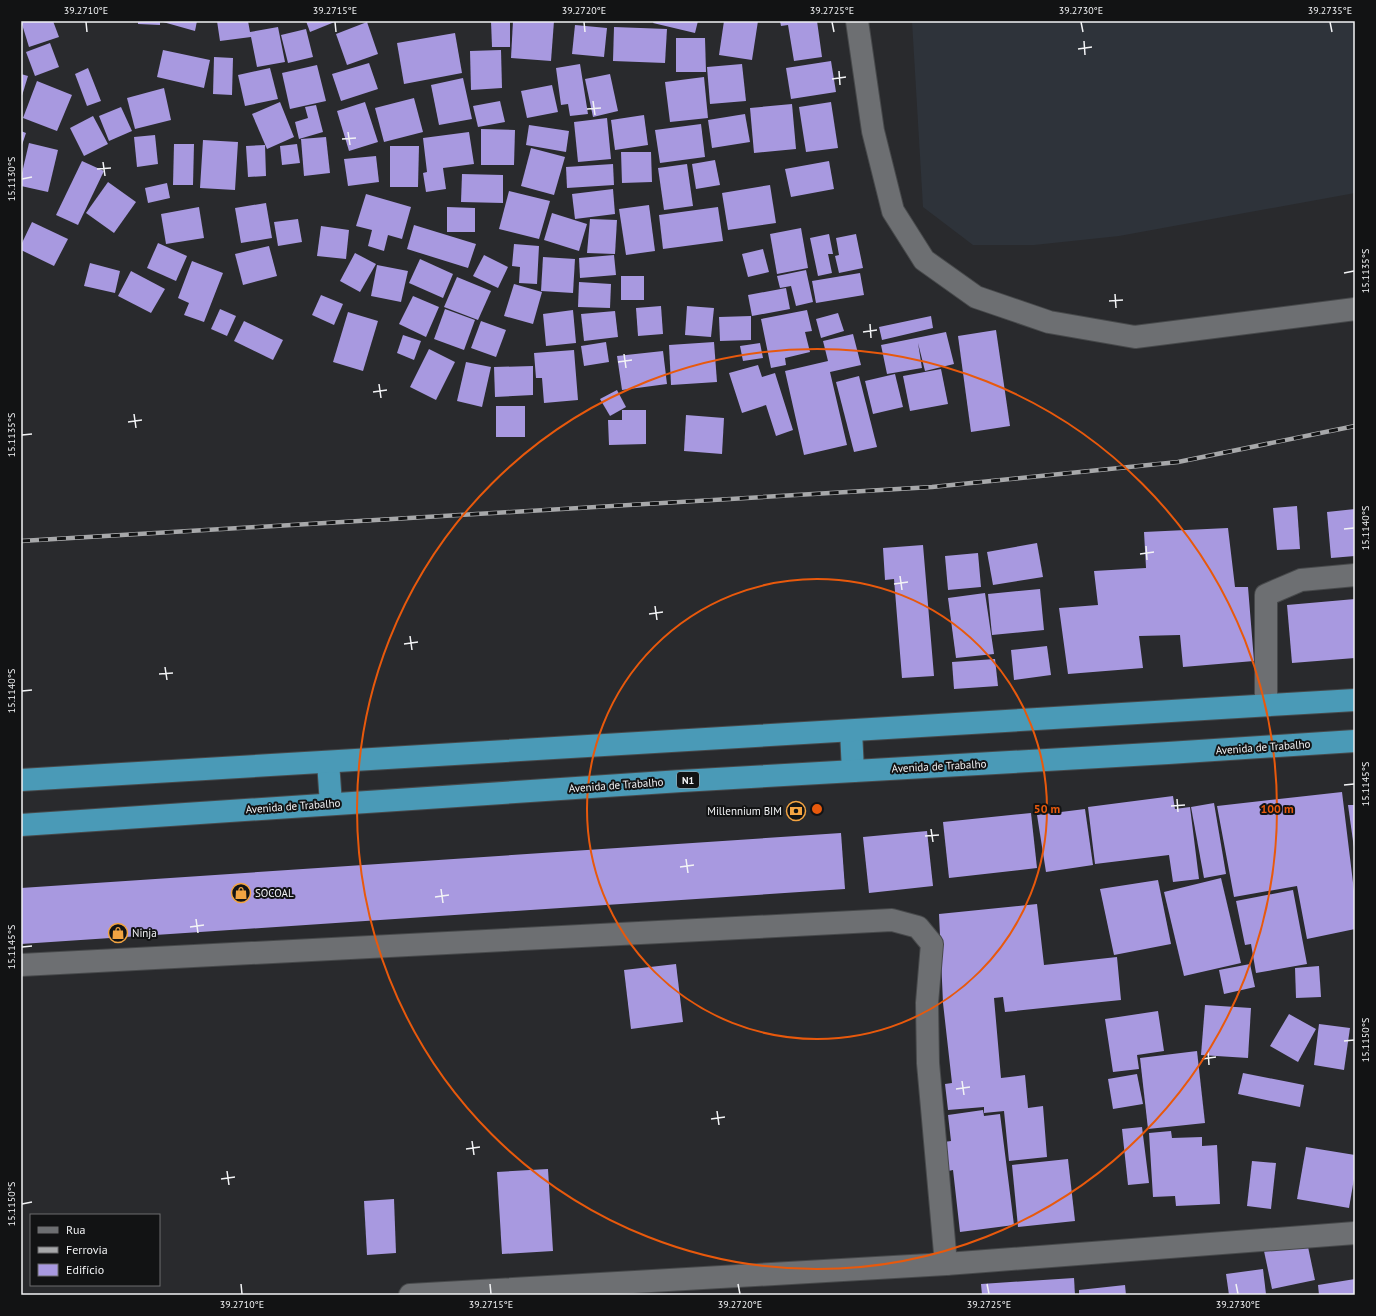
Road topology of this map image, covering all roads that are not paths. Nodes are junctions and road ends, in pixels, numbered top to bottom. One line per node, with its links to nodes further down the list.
1 (857, 21): 2 (street)
2 (1355, 309)
3 (1355, 574): 5 (street)
4 (1355, 700): 5 (highway)
5 (1266, 705): 6 (highway)
6 (851, 731): 8 (highway); 9 (highway)
7 (1355, 741): 9 (highway, Avenida de Trabalho / N1)
8 (328, 762): 10 (highway); 11 (highway)
9 (853, 771): 11 (highway, Avenida de Trabalho / N1)
10 (21, 780)
11 (330, 804): 12 (highway, Avenida de Trabalho / N1)
12 (21, 825)
13 (21, 965): 15 (street)
14 (1355, 1233): 15 (street)
15 (946, 1264): 16 (street)
16 (410, 1295)

